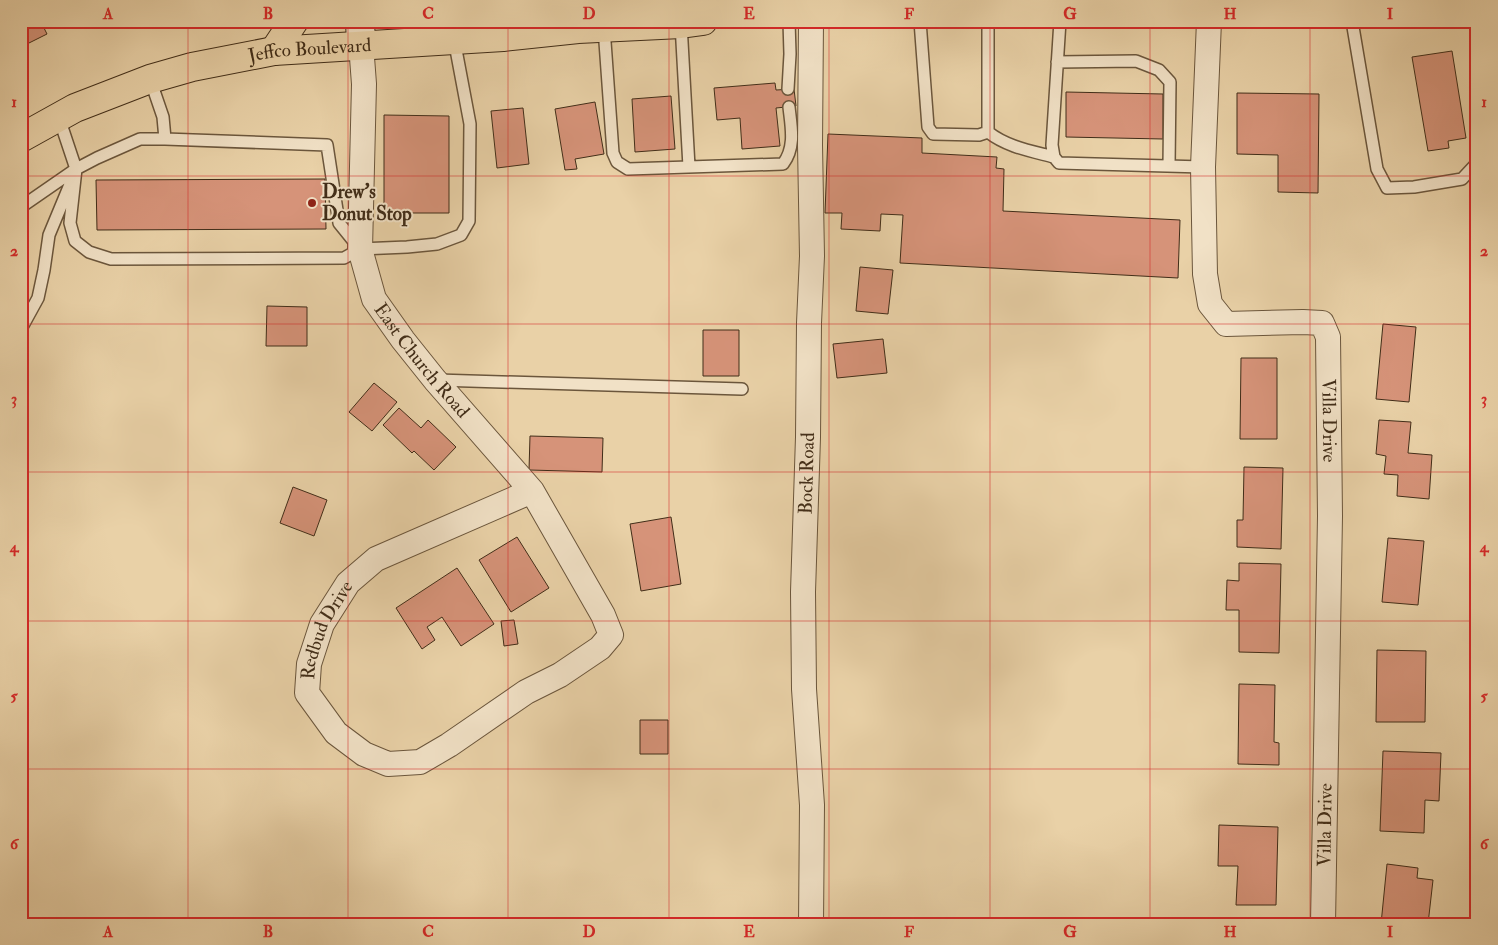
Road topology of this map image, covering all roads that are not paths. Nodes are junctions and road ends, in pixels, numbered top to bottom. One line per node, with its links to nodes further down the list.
1 (294, 21): 13 (main road)
2 (789, 21): 16 (lane)
3 (811, 21): 35 (street, Bock Road)
4 (920, 21): 19 (lane)
5 (988, 21): 19 (lane)
6 (1060, 21): 14 (lane)
7 (1209, 21): 26 (street, Villa Drive)
8 (1352, 21): 23 (lane)
9 (676, 23): 10 (main road); 25 (lane)
10 (586, 26): 11 (main road); 25 (lane)
11 (464, 30): 12 (main road, Jeffco Boulevard); 29 (lane)
12 (361, 33): 13 (main road, Jeffco Boulevard); 29 (street, East Church Road)
13 (274, 51): 15 (main road, Jeffco Boulevard)
14 (1057, 62): 22 (lane); 24 (lane)
15 (150, 79): 18 (main road, Jeffco Boulevard); 21 (lane)
16 (788, 89)
17 (789, 107): 25 (lane)
18 (58, 116): 20 (main road, Jeffco Boulevard); 27 (lane)
19 (988, 132): 22 (lane)
20 (21, 138)
21 (165, 139): 27 (lane); 29 (lane)
22 (1054, 158): 24 (lane)
23 (1477, 160)
24 (1169, 166): 26 (lane)
25 (689, 167)
26 (1203, 168): 36 (street, Villa Drive)
27 (76, 169): 28 (lane); 29 (lane); 30 (lane)
28 (21, 207)
29 (360, 249): 31 (street, East Church Road)
30 (21, 329)
31 (435, 380): 32 (lane); 33 (street, East Church Road)
32 (742, 389)
33 (532, 491): 34 (street, East Church Road); 34 (street, Redbud Drive)
34 (611, 635)
35 (811, 924)
36 (1323, 924)

